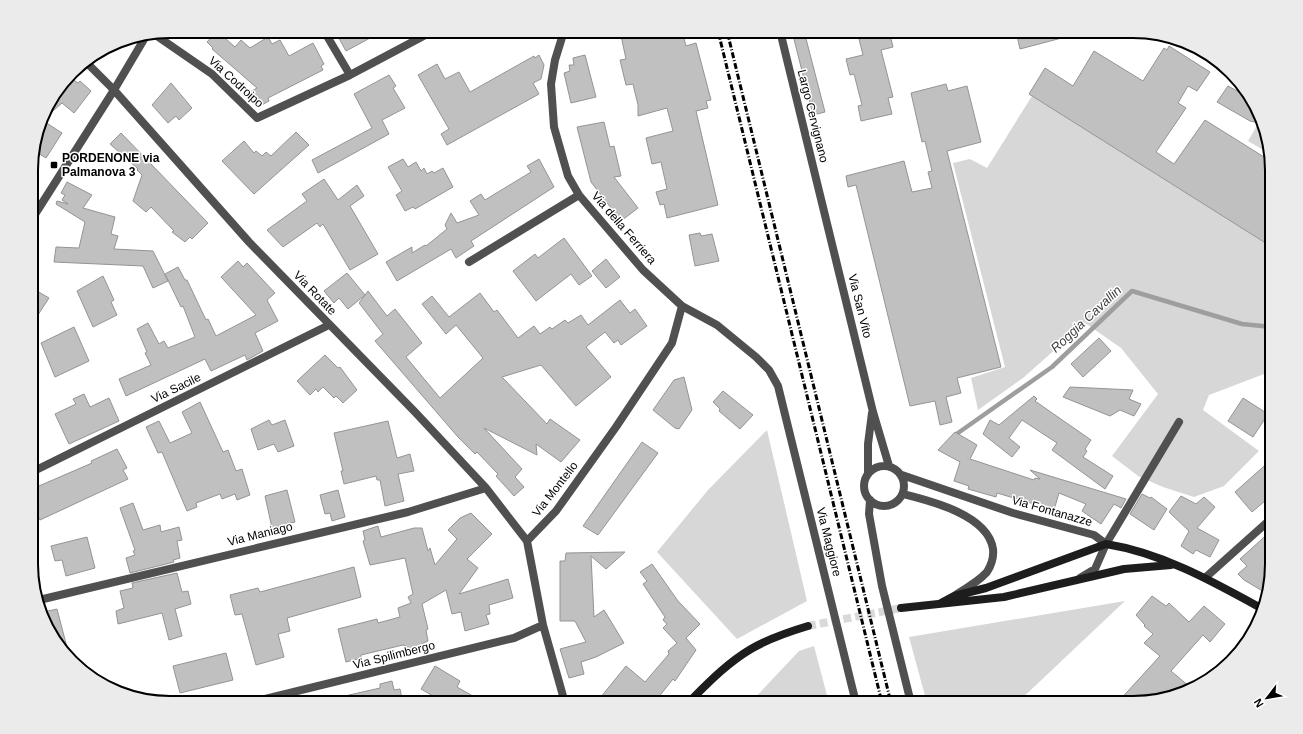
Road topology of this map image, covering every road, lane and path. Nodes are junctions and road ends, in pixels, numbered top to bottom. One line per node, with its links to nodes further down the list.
1 (328, 38): 8 (street)
2 (420, 38): 8 (street, Via Codroipo)
3 (562, 38): 10 (street, Via della Ferriera)
4 (782, 38): 11 (street, Largo Cervignano)
5 (161, 39): 8 (street, Via Codroipo)
6 (143, 41): 9 (street)
7 (89, 65): 9 (street, Via Rotate)
8 (350, 75)
9 (114, 90): 12 (street); 15 (street, Via Rotate)
10 (578, 195): 13 (street); 14 (street, Via della Ferriera)
11 (823, 206): 17 (street, Via San Vito)
12 (38, 210)
13 (469, 262)
14 (682, 306): 16 (street, Via della Ferriera); 27 (street, Via Montello)
15 (330, 325): 20 (street, Via Sacile); 23 (street, Via Rotate)
16 (778, 386): 42 (street, Via Maggiore)
17 (873, 412): 19 (street, Via San Vito); 21 (street, Via San Vito)
18 (1179, 422): 28 (street)
19 (889, 466): 21 (street); 22 (street)
20 (38, 469)
21 (868, 474): 25 (street)
22 (902, 475): 24 (street); 28 (street, Via Fontanazze)
23 (486, 488): 27 (street, Via Rotate); 33 (street, Via Maniago)
24 (903, 494): 25 (street); 32 (street)
25 (870, 500): 43 (street)
26 (1265, 524): 30 (street)
27 (527, 541): 37 (street)
28 (1106, 544): 29 (street); 31 (street); 32 (street)
29 (1174, 565): 30 (street); 31 (street)
30 (1206, 577): 35 (street)
31 (1075, 581): 34 (street)
32 (954, 596): 34 (street)
33 (42, 599)
34 (941, 602): 36 (street)
35 (1258, 606)
36 (901, 608)
37 (543, 624): 39 (street, Via Spilimbergo); 40 (street)
38 (808, 626): 41 (street)
39 (277, 696)
40 (563, 696)
41 (695, 696)
42 (854, 696)
43 (909, 696)

